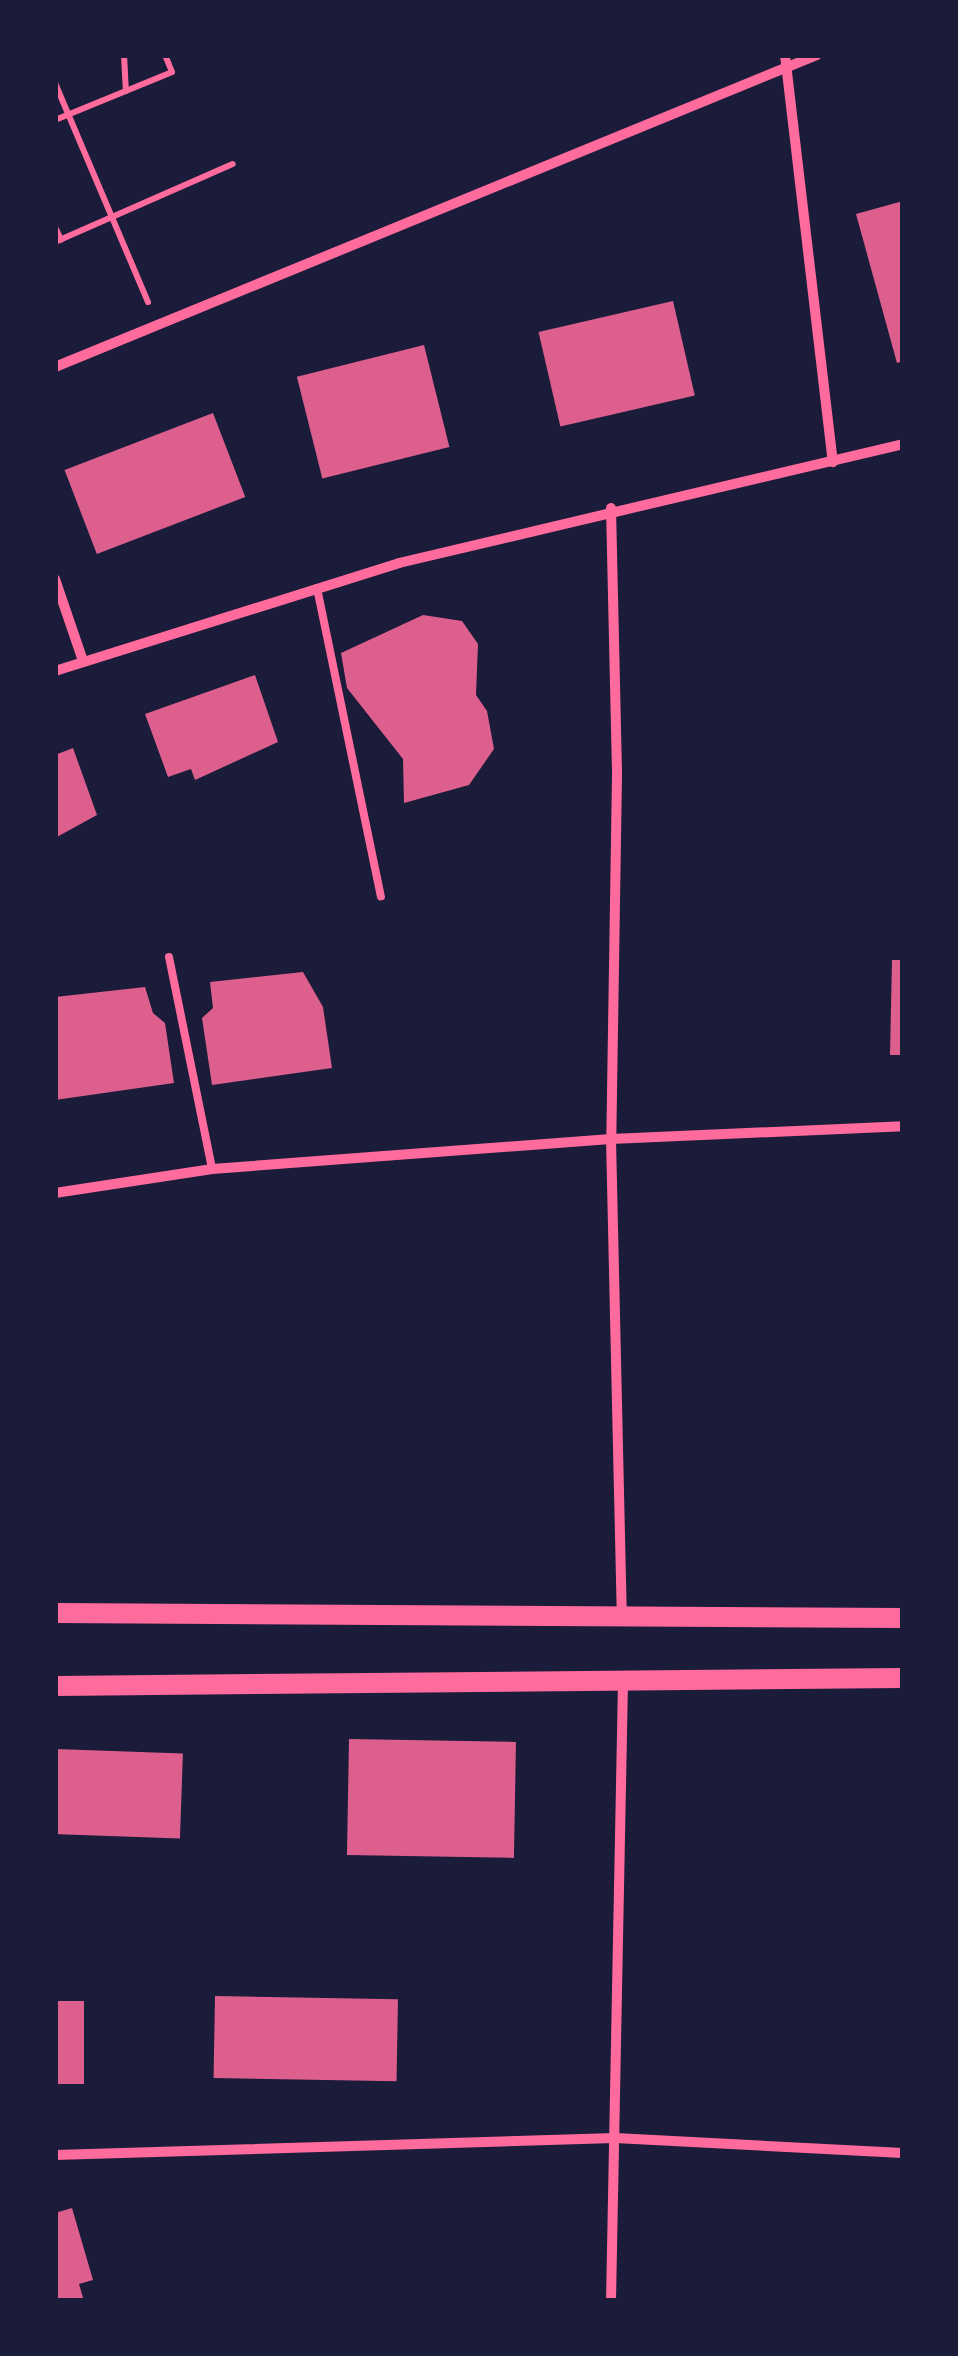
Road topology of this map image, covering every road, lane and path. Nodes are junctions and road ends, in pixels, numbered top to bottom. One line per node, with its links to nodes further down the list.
1 (124, 55): 6 (path)
2 (165, 55): 6 (path)
3 (817, 55): 4 (street)
4 (787, 60): 13 (street); 16 (street)
5 (55, 82): 7 (path)
6 (126, 90): 7 (path)
7 (68, 114): 8 (path); 10 (path)
8 (55, 120)
9 (233, 164): 10 (path)
10 (112, 218): 12 (path); 13 (path)
11 (55, 227): 12 (path)
12 (58, 241)
13 (158, 325): 14 (street)
14 (55, 367)
15 (903, 444): 16 (street)
16 (833, 462): 17 (street)
17 (611, 508): 19 (street); 25 (street)
18 (55, 580): 20 (street)
19 (317, 588): 20 (street); 22 (lane)
20 (83, 661): 21 (street)
21 (55, 671)
22 (382, 896)
23 (169, 957): 26 (lane)
24 (903, 1126): 25 (street)
25 (612, 1139): 26 (street); 28 (street)
26 (212, 1169): 27 (street)
27 (55, 1193)
28 (622, 1612): 29 (main road); 30 (main road)
29 (55, 1613)
30 (903, 1618)
31 (623, 1678): 32 (main road); 33 (main road); 34 (street)
32 (903, 1678)
33 (55, 1686)
34 (615, 2138): 35 (street); 36 (street); 37 (street)
35 (903, 2153)
36 (55, 2155)
37 (611, 2301)

